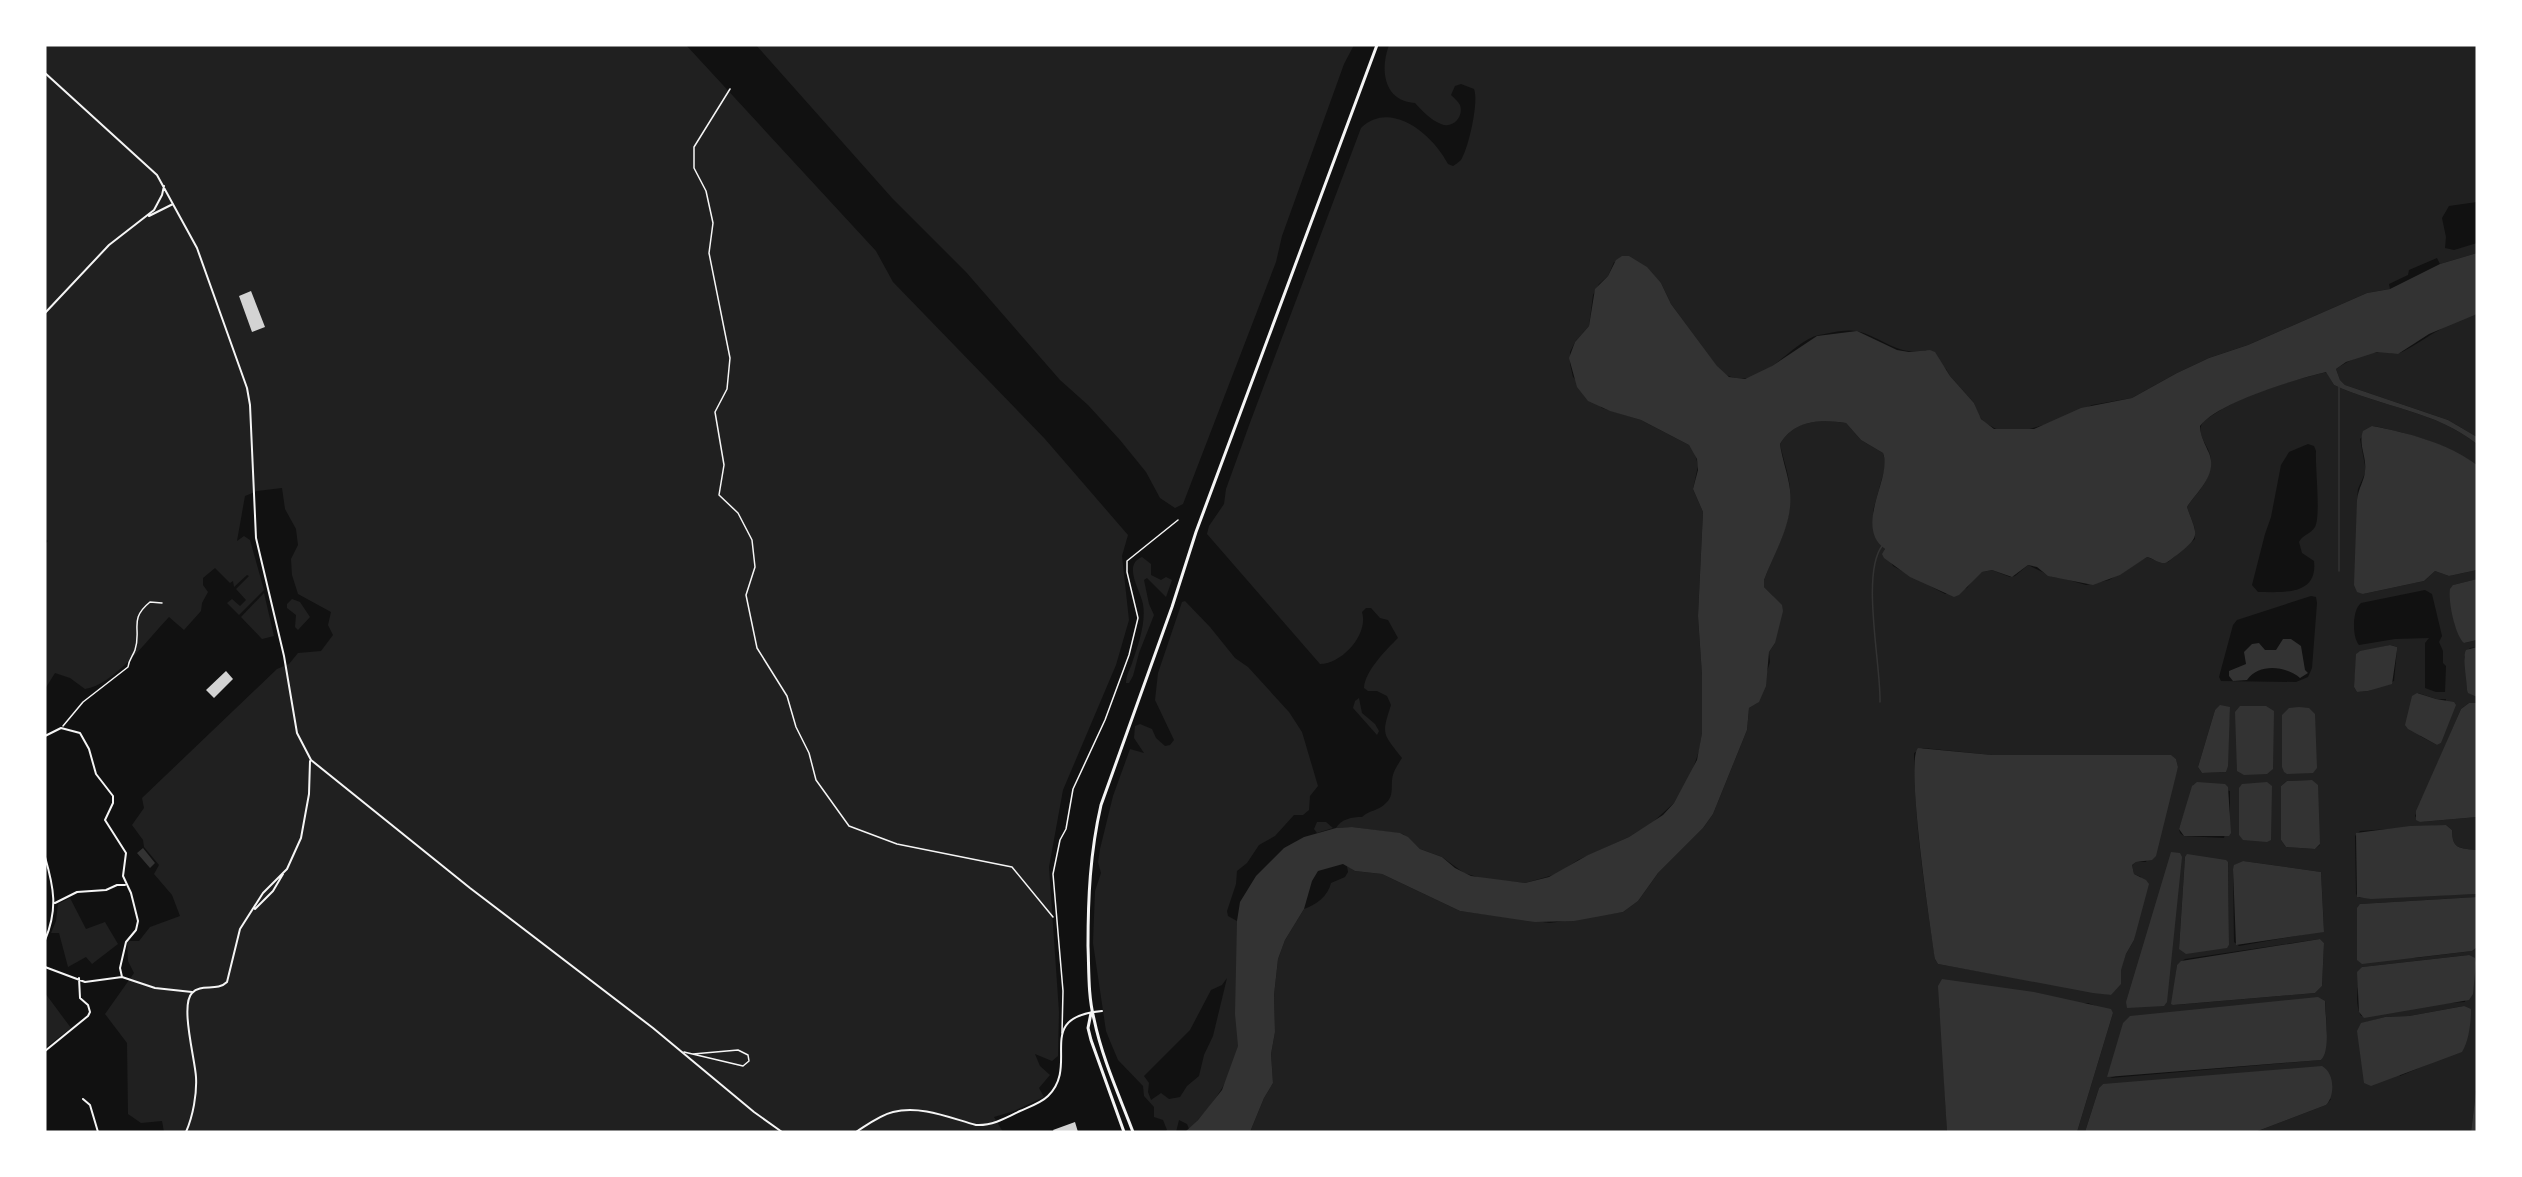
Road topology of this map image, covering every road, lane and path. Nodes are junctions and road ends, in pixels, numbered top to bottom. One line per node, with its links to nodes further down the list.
1 (1377, 45): 24 (street)
2 (45, 73): 4 (street)
3 (730, 88): 18 (path)
4 (164, 186): 5 (street); 6 (street)
5 (174, 204): 6 (street); 12 (street)
6 (147, 217): 7 (street)
7 (45, 313)
8 (1178, 520): 18 (lane)
9 (162, 603): 10 (path)
10 (61, 728): 11 (street); 15 (street)
11 (45, 736)
12 (310, 760): 14 (street); 27 (street)
13 (45, 857): 16 (street)
14 (285, 872): 17 (street); 17 (street)
15 (128, 887): 16 (street); 21 (street)
16 (54, 903): 19 (street)
17 (253, 911): 23 (street)
18 (1056, 920): 26 (lane)
19 (45, 940)
20 (45, 967): 22 (street)
21 (122, 977): 22 (street); 23 (street)
22 (79, 978): 28 (street)
23 (192, 993): 32 (street)
24 (1092, 1011): 25 (street); 26 (street); 35 (street); 36 (street)
25 (1102, 1011)
26 (1062, 1034): 34 (street)
27 (680, 1051): 29 (lane); 33 (street)
28 (45, 1052)
29 (693, 1053): 29 (lane)
30 (83, 1099): 31 (street)
31 (98, 1132)
32 (186, 1132)
33 (782, 1132)
34 (856, 1132)
35 (1124, 1132)
36 (1133, 1132)

